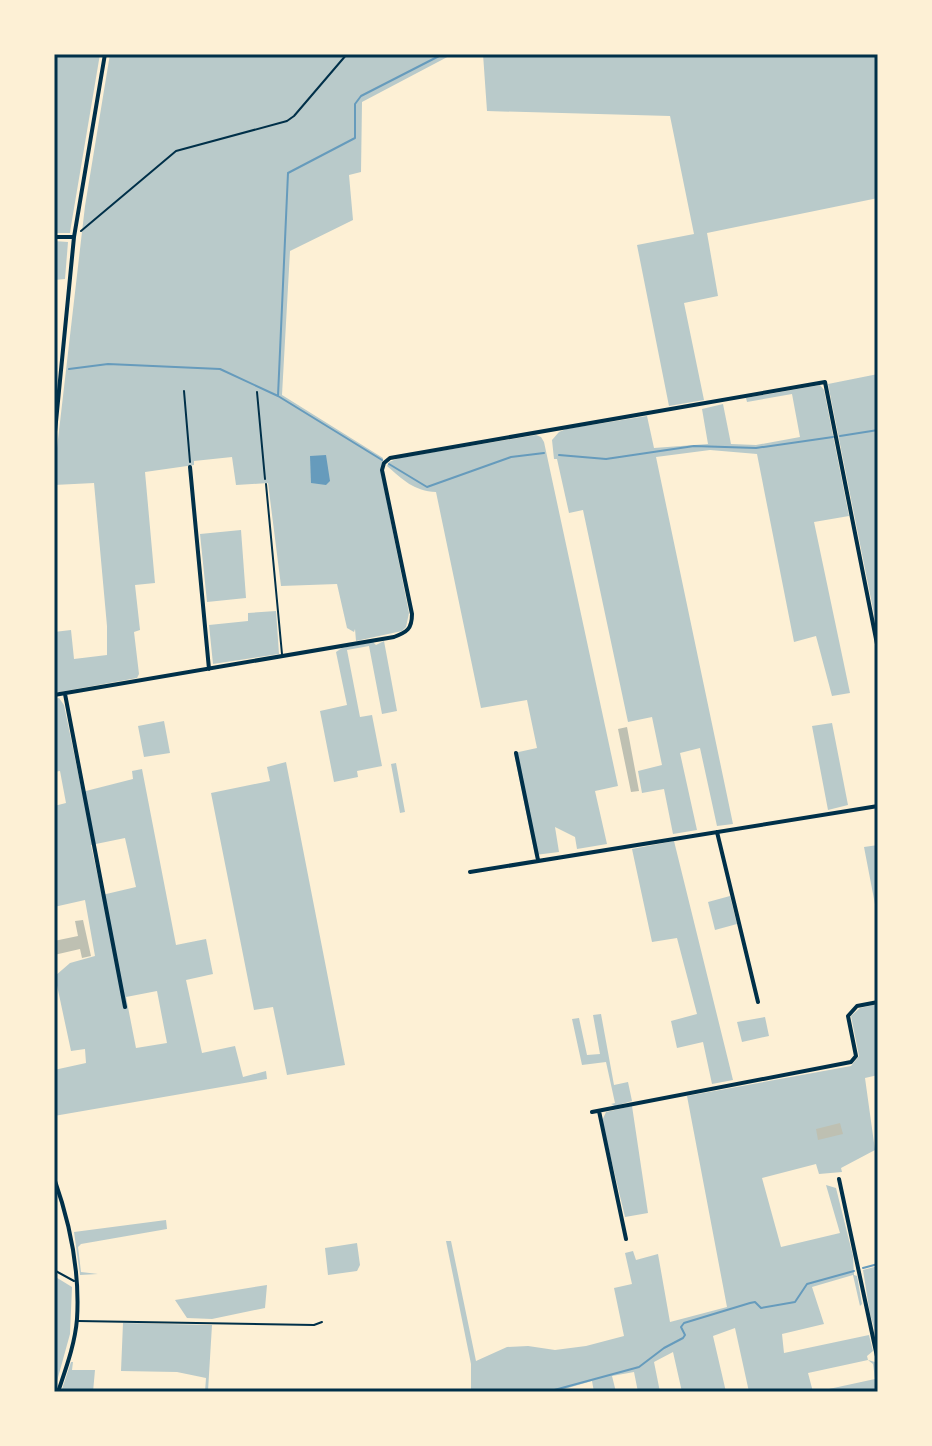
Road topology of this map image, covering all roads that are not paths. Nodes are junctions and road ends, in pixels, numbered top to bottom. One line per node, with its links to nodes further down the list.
1 (105, 54): 3 (street)
2 (54, 237): 3 (street)
3 (74, 237): 4 (street)
4 (54, 442)
5 (190, 467): 9 (street)
6 (266, 484): 8 (lane)
7 (878, 649): 8 (street)
8 (282, 656): 9 (street)
9 (209, 669): 10 (street)
10 (65, 694): 11 (street); 19 (street)
11 (54, 695)
12 (516, 753): 15 (street)
13 (878, 806): 14 (street)
14 (717, 832): 15 (street); 17 (street)
15 (538, 860): 16 (street)
16 (470, 872)
17 (758, 1002)
18 (878, 1002): 20 (street)
19 (125, 1007)
20 (599, 1111): 21 (street); 24 (street)
21 (592, 1112)
22 (54, 1178): 26 (street)
23 (839, 1179): 29 (street)
24 (626, 1239)
25 (54, 1270): 26 (lane)
26 (76, 1282): 27 (street)
27 (77, 1320): 28 (lane); 30 (street)
28 (322, 1322)
29 (878, 1361)
30 (58, 1392)

